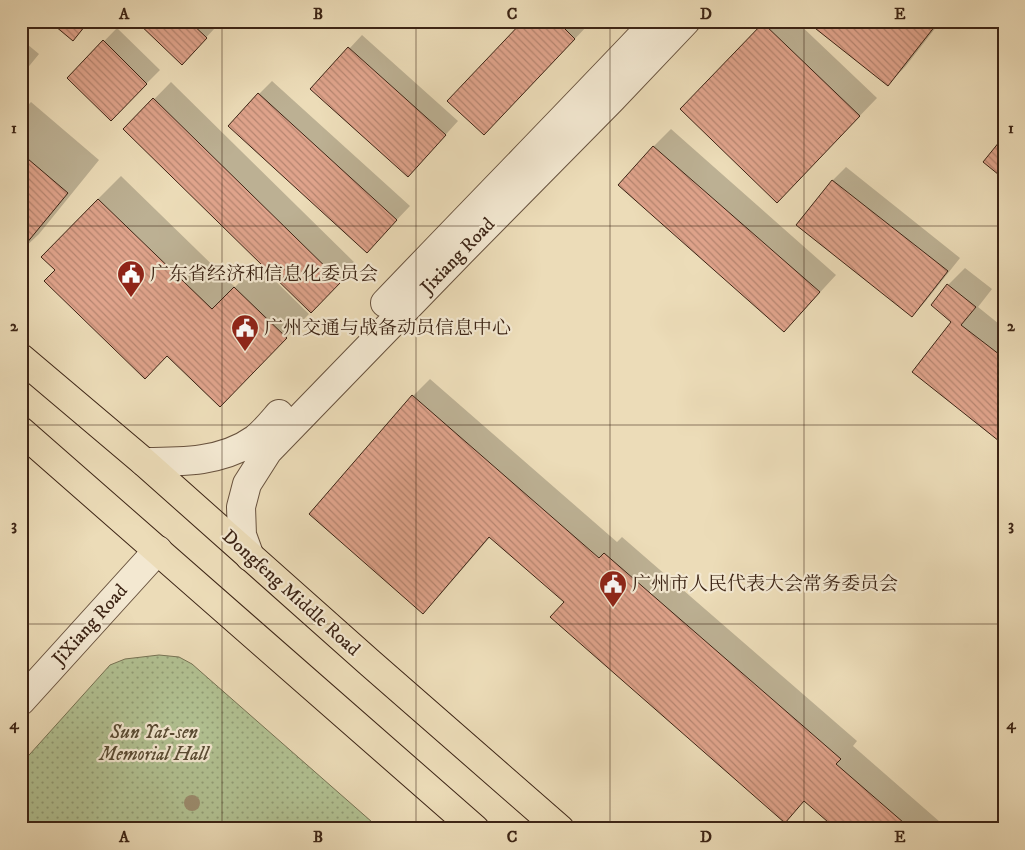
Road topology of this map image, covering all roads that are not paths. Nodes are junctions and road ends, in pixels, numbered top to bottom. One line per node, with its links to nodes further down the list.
1 (656, 21): 5 (street, Jixiang Road)
2 (686, 21): 7 (street, Jixiang Road)
3 (21, 358): 5 (highway, Dongfeng Middle Road)
4 (21, 431): 6 (highway)
5 (144, 462): 7 (highway, Dongfeng Middle Road)
6 (158, 550): 8 (street, JiXiang Road); 9 (highway)
7 (250, 557): 10 (highway, Dongfeng Middle Road)
8 (21, 701)
9 (475, 829)
10 (560, 829)

